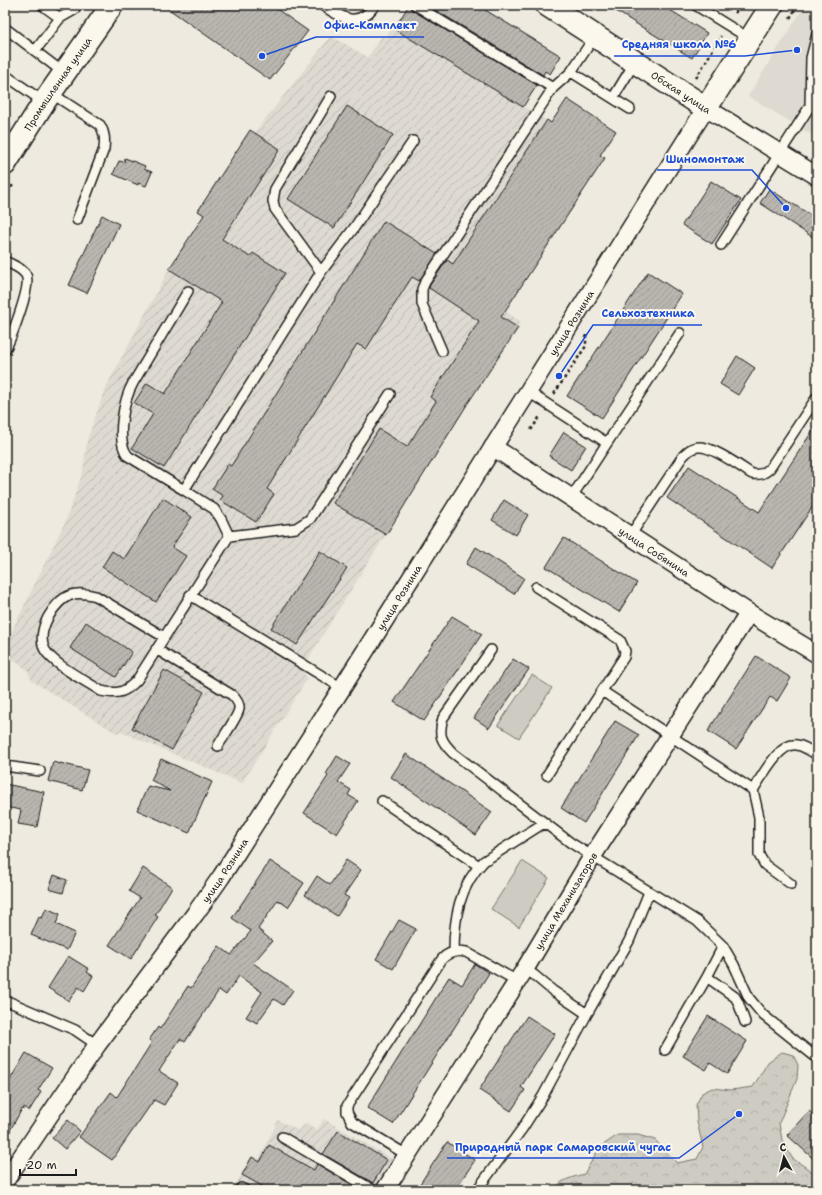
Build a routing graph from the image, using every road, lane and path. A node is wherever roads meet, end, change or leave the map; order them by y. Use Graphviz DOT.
graph roads {
  1 [pos="42,5"];
  2 [pos="77,5"];
  3 [pos="112,5"];
  4 [pos="322,5"];
  5 [pos="375,5"];
  6 [pos="415,5"];
  7 [pos="547,5"];
  8 [pos="695,5"];
  9 [pos="740,5"];
  10 [pos="772,5"];
  11 [pos="60,18"];
  12 [pos="728,24"];
  13 [pos="5,28"];
  14 [pos="817,34"];
  15 [pos="595,36"];
  16 [pos="750,39"];
  17 [pos="35,51"];
  18 [pos="635,62"];
  19 [pos="571,72"];
  20 [pos="64,73"];
  21 [pos="5,75"];
  22 [pos="696,78"];
  23 [pos="553,88"];
  24 [pos="331,96"];
  25 [pos="47,97"];
  26 [pos="613,98"];
  27 [pos="630,108"];
  28 [pos="706,108"];
  29 [pos="813,108"];
  30 [pos="413,140"];
  31 [pos="779,154"];
  32 [pos="5,164"];
  33 [pos="817,176"];
  34 [pos="77,220"];
  35 [pos="721,244"];
  36 [pos="5,261"];
  37 [pos="321,272"];
  38 [pos="188,291"];
  39 [pos="680,333"];
  40 [pos="5,350"];
  41 [pos="442,351"];
  42 [pos="527,391"];
  43 [pos="390,394"];
  44 [pos="817,398"];
  45 [pos="607,442"];
  46 [pos="493,446"];
  47 [pos="184,490"];
  48 [pos="571,498"];
  49 [pos="229,536"];
  50 [pos="630,536"];
  51 [pos="536,587"];
  52 [pos="190,595"];
  53 [pos="749,613"];
  54 [pos="164,637"];
  55 [pos="156,649"];
  56 [pos="491,650"];
  57 [pos="817,654"];
  58 [pos="342,688"];
  59 [pos="602,691"];
  60 [pos="670,736"];
  61 [pos="218,746"];
  62 [pos="817,755"];
  63 [pos="5,766"];
  64 [pos="40,771"];
  65 [pos="547,775"];
  66 [pos="753,790"];
  67 [pos="382,801"];
  68 [pos="544,823"];
  69 [pos="592,857"];
  70 [pos="479,866"];
  71 [pos="791,884"];
  72 [pos="649,892"];
  73 [pos="723,946"];
  74 [pos="454,952"];
  75 [pos="521,975"];
  76 [pos="707,977"];
  77 [pos="5,1000"];
  78 [pos="587,1014"];
  79 [pos="745,1022"];
  80 [pos="97,1045"];
  81 [pos="665,1050"];
  82 [pos="817,1058"];
  83 [pos="282,1137"];
  84 [pos="407,1155"];
  85 [pos="7,1184"];
  86 [pos="373,1190"];
  87 [pos="385,1190"];
  88 [pos="477,1190"];
  1 -- 11 [label="lane"];
  2 -- 11 [label="lane"];
  3 -- 20 [label="main road, Промышленная улица"];
  4 -- 5 [label="lane"];
  6 -- 23 [label="lane"];
  7 -- 15 [label="main road, Обская улица"];
  8 -- 12 [label="lane"];
  9 -- 12 [label="path"];
  10 -- 16 [label="main road, улица Рознина"];
  11 -- 17 [label="lane"];
  12 -- 16 [label="lane"];
  12 -- 22 [label="path"];
  13 -- 17 [label="lane"];
  14 -- 29 [label="lane"];
  15 -- 18 [label="main road, Обская улица"];
  15 -- 19 [label="lane"];
  16 -- 28 [label="main road, улица Рознина"];
  17 -- 20 [label="lane"];
  18 -- 26 [label="lane"];
  18 -- 28 [label="main road, Обская улица"];
  19 -- 23 [label="lane"];
  19 -- 26 [label="lane"];
  20 -- 25 [label="main road, Промышленная улица"];
  21 -- 25 [label="lane"];
  23 -- 41 [label="lane"];
  24 -- 37 [label="lane"];
  25 -- 32 [label="main road, Промышленная улица"];
  25 -- 34 [label="lane"];
  26 -- 27 [label="lane"];
  28 -- 31 [label="street, Обская улица"];
  28 -- 42 [label="street, улица Рознина"];
  29 -- 31 [label="lane"];
  30 -- 37 [label="lane"];
  31 -- 33 [label="street, Обская улица"];
  31 -- 35 [label="lane"];
  36 -- 40 [label="lane"];
  37 -- 47 [label="lane"];
  38 -- 47 [label="lane"];
  39 -- 45 [label="lane"];
  42 -- 45 [label="lane"];
  42 -- 46 [label="street, улица Рознина"];
  43 -- 49 [label="lane"];
  44 -- 50 [label="lane"];
  45 -- 48 [label="lane"];
  46 -- 48 [label="street, улица Собянина"];
  46 -- 58 [label="street, улица Рознина"];
  47 -- 49 [label="lane"];
  48 -- 50 [label="street, улица Собянина"];
  49 -- 52 [label="lane"];
  50 -- 53 [label="street, улица Собянина"];
  51 -- 59 [label="lane"];
  52 -- 54 [label="lane"];
  52 -- 58 [label="lane"];
  53 -- 57 [label="street, улица Собянина"];
  53 -- 60 [label="street, улица Механизаторов"];
  54 -- 55 [label="lane"];
  54 -- 55 [label="lane"];
  55 -- 61 [label="lane"];
  56 -- 68 [label="lane"];
  58 -- 80 [label="street, улица Рознина"];
  59 -- 60 [label="lane"];
  59 -- 65 [label="lane"];
  60 -- 66 [label="lane"];
  60 -- 69 [label="street, улица Механизаторов"];
  62 -- 66 [label="lane"];
  63 -- 64 [label="lane"];
  66 -- 71 [label="lane"];
  67 -- 70 [label="lane"];
  68 -- 69 [label="lane"];
  68 -- 70 [label="lane"];
  69 -- 72 [label="lane"];
  69 -- 75 [label="street, улица Механизаторов"];
  70 -- 74 [label="lane"];
  72 -- 73 [label="lane"];
  72 -- 78 [label="lane"];
  73 -- 76 [label="lane"];
  73 -- 82 [label="lane"];
  74 -- 75 [label="lane"];
  74 -- 84 [label="lane"];
  75 -- 78 [label="lane"];
  75 -- 84 [label="street, улица Механизаторов"];
  76 -- 79 [label="lane"];
  76 -- 81 [label="lane"];
  77 -- 80 [label="lane"];
  78 -- 88 [label="lane"];
  80 -- 85 [label="street, улица Рознина"];
  83 -- 86 [label="lane"];
  84 -- 87 [label="street, улица Механизаторов"];
}
